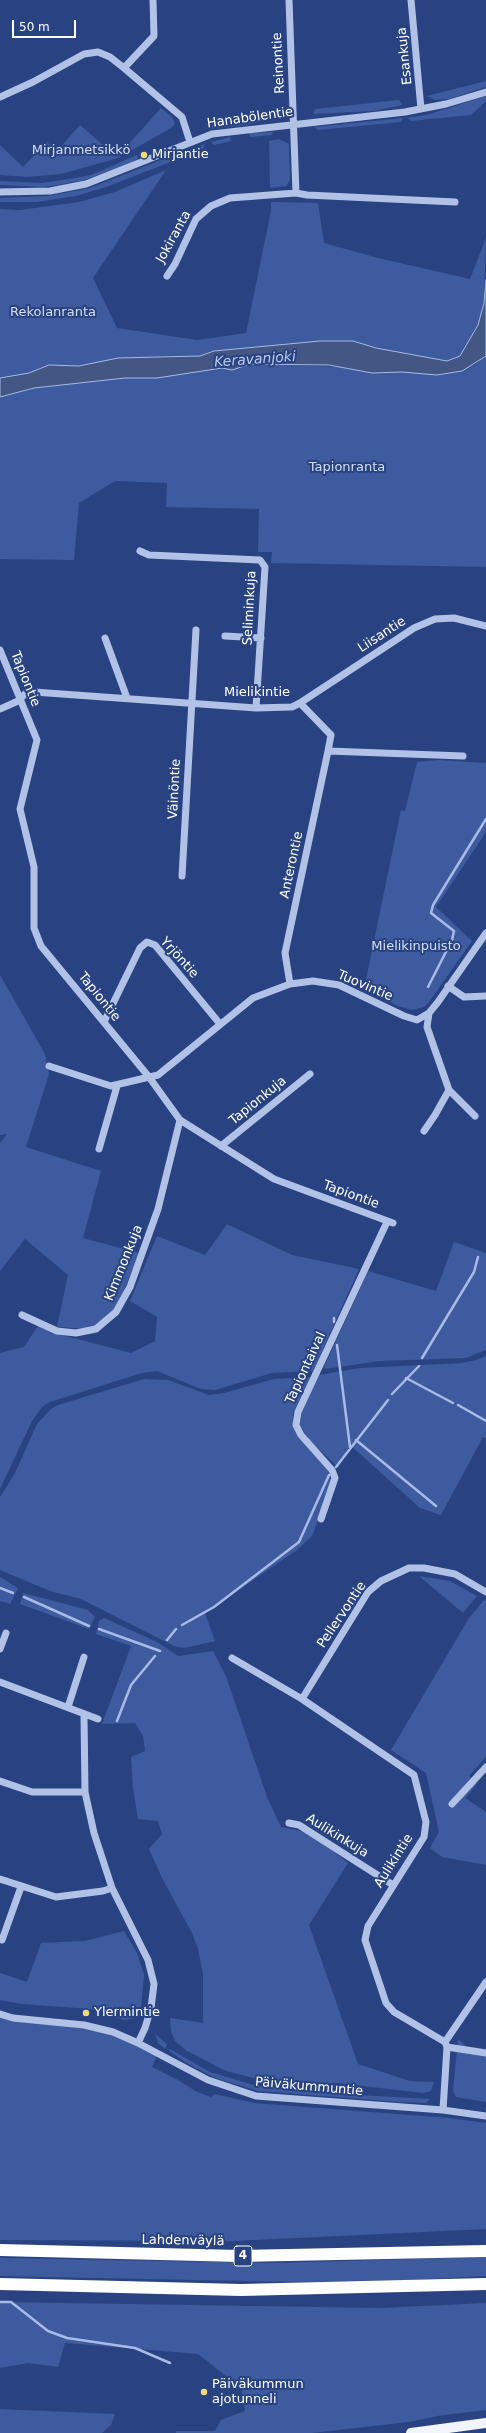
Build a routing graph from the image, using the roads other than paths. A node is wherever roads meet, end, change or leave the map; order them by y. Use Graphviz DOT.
graph roads {
  1 [pos="153,0"];
  2 [pos="289,0"];
  3 [pos="411,0"];
  4 [pos="124,68"];
  5 [pos="486,92"];
  6 [pos="0,97"];
  7 [pos="421,109"];
  8 [pos="292,125"];
  9 [pos="190,142"];
  10 [pos="0,192"];
  11 [pos="296,193"];
  12 [pos="455,202"];
  13 [pos="167,276"];
  14 [pos="140,551"];
  15 [pos="486,626"];
  16 [pos="196,630"];
  17 [pos="225,636"];
  18 [pos="105,638"];
  19 [pos="261,638"];
  20 [pos="0,650"];
  21 [pos="21,697"];
  22 [pos="127,698"];
  23 [pos="300,703"];
  24 [pos="192,704"];
  25 [pos="256,708"];
  26 [pos="0,709"];
  27 [pos="328,751"];
  28 [pos="463,756"];
  29 [pos="182,876"];
  30 [pos="486,933"];
  31 [pos="290,984"];
  32 [pos="448,986"];
  33 [pos="486,996"];
  34 [pos="429,1013"];
  35 [pos="104,1022"];
  36 [pos="220,1024"];
  37 [pos="49,1066"];
  38 [pos="310,1074"];
  39 [pos="149,1077"];
  40 [pos="117,1086"];
  41 [pos="449,1090"];
  42 [pos="475,1116"];
  43 [pos="180,1120"];
  44 [pos="424,1131"];
  45 [pos="221,1146"];
  46 [pos="99,1149"];
  47 [pos="390,1222"];
  48 [pos="22,1314"];
  49 [pos="321,1519"];
  50 [pos="486,1592"];
  51 [pos="6,1633"];
  52 [pos="0,1649"];
  53 [pos="84,1657"];
  54 [pos="232,1658"];
  55 [pos="0,1682"];
  56 [pos="302,1699"];
  57 [pos="68,1707"];
  58 [pos="84,1715"];
  59 [pos="98,1719"];
  60 [pos="486,1767"];
  61 [pos="0,1781"];
  62 [pos="85,1792"];
  63 [pos="452,1804"];
  64 [pos="289,1823"];
  65 [pos="0,1879"];
  66 [pos="393,1885"];
  67 [pos="21,1887"];
  68 [pos="112,1888"];
  69 [pos="2,1940"];
  70 [pos="486,1982"];
  71 [pos="0,2014"];
  72 [pos="138,2043"];
  73 [pos="446,2045"];
  74 [pos="486,2053"];
  75 [pos="443,2110"];
  76 [pos="486,2116"];
  77 [pos="0,2250"];
  78 [pos="486,2251"];
  79 [pos="0,2284"];
  80 [pos="486,2284"];
  81 [pos="486,2423"];
  82 [pos="411,2433"];
  1 -- 4 [label="street"];
  2 -- 8 [label="street, Reinontie"];
  3 -- 7 [label="street, Esankuja"];
  4 -- 6 [label="street"];
  4 -- 9 [label="street"];
  5 -- 7 [label="street, Hanabölentie"];
  7 -- 8 [label="street, Hanabölentie"];
  8 -- 9 [label="street, Hanabölentie"];
  8 -- 11 [label="street"];
  9 -- 10 [label="street, Hanabölentie"];
  11 -- 12 [label="street, Jokiranta"];
  11 -- 13 [label="street, Jokiranta"];
  14 -- 19 [label="street, Seliminkuja"];
  15 -- 23 [label="street, Liisantie"];
  16 -- 24 [label="street, Väinöntie"];
  17 -- 19 [label="street"];
  18 -- 22 [label="street"];
  19 -- 25 [label="street, Seliminkuja"];
  20 -- 21 [label="street, Tapiontie"];
  21 -- 22 [label="street, Mielikintie"];
  21 -- 26 [label="street, Mielikintie"];
  21 -- 35 [label="street, Tapiontie"];
  22 -- 24 [label="street, Mielikintie"];
  23 -- 25 [label="street, Mielikintie"];
  23 -- 27 [label="street, Mielikintie"];
  24 -- 25 [label="street, Mielikintie"];
  24 -- 29 [label="street, Väinöntie"];
  27 -- 28 [label="street"];
  27 -- 31 [label="street, Anterontie"];
  30 -- 32 [label="street"];
  31 -- 34 [label="street, Tuovintie"];
  31 -- 36 [label="street, Tuovintie"];
  32 -- 33 [label="street"];
  32 -- 34 [label="street"];
  34 -- 41 [label="street"];
  35 -- 36 [label="street, Yrjöntie"];
  35 -- 39 [label="street, Tapiontie"];
  36 -- 39 [label="street, Tuovintie"];
  37 -- 40 [label="street"];
  38 -- 45 [label="street, Tapionkuja"];
  39 -- 40 [label="street, Tuovintie"];
  39 -- 43 [label="street, Tapiontie"];
  40 -- 46 [label="street"];
  41 -- 42 [label="street"];
  41 -- 44 [label="street"];
  43 -- 45 [label="street, Tapiontie"];
  43 -- 48 [label="street, Kimmonkuja"];
  45 -- 47 [label="street, Tapiontie"];
  47 -- 49 [label="street, Tapiontaival"];
  50 -- 56 [label="street, Pellervontie"];
  51 -- 52 [label="street"];
  53 -- 57 [label="street"];
  54 -- 56 [label="street, Aulikintie"];
  55 -- 57 [label="street"];
  56 -- 66 [label="street, Aulikintie"];
  57 -- 58 [label="street"];
  58 -- 59 [label="street"];
  58 -- 62 [label="street"];
  60 -- 63 [label="street"];
  61 -- 62 [label="street"];
  62 -- 68 [label="street"];
  64 -- 66 [label="street, Aulikinkuja"];
  65 -- 67 [label="street"];
  66 -- 73 [label="street, Aulikintie"];
  67 -- 68 [label="street"];
  67 -- 69 [label="street"];
  68 -- 72 [label="street"];
  70 -- 73 [label="street"];
  71 -- 72 [label="street, Päiväkummuntie"];
  72 -- 75 [label="street, Päiväkummuntie"];
  73 -- 74 [label="street"];
  73 -- 75 [label="street"];
  75 -- 76 [label="street, Päiväkummuntie"];
  77 -- 78 [label="highway, Lahdenväylä / 4"];
  79 -- 80 [label="highway"];
  81 -- 82 [label="main road"];
}
